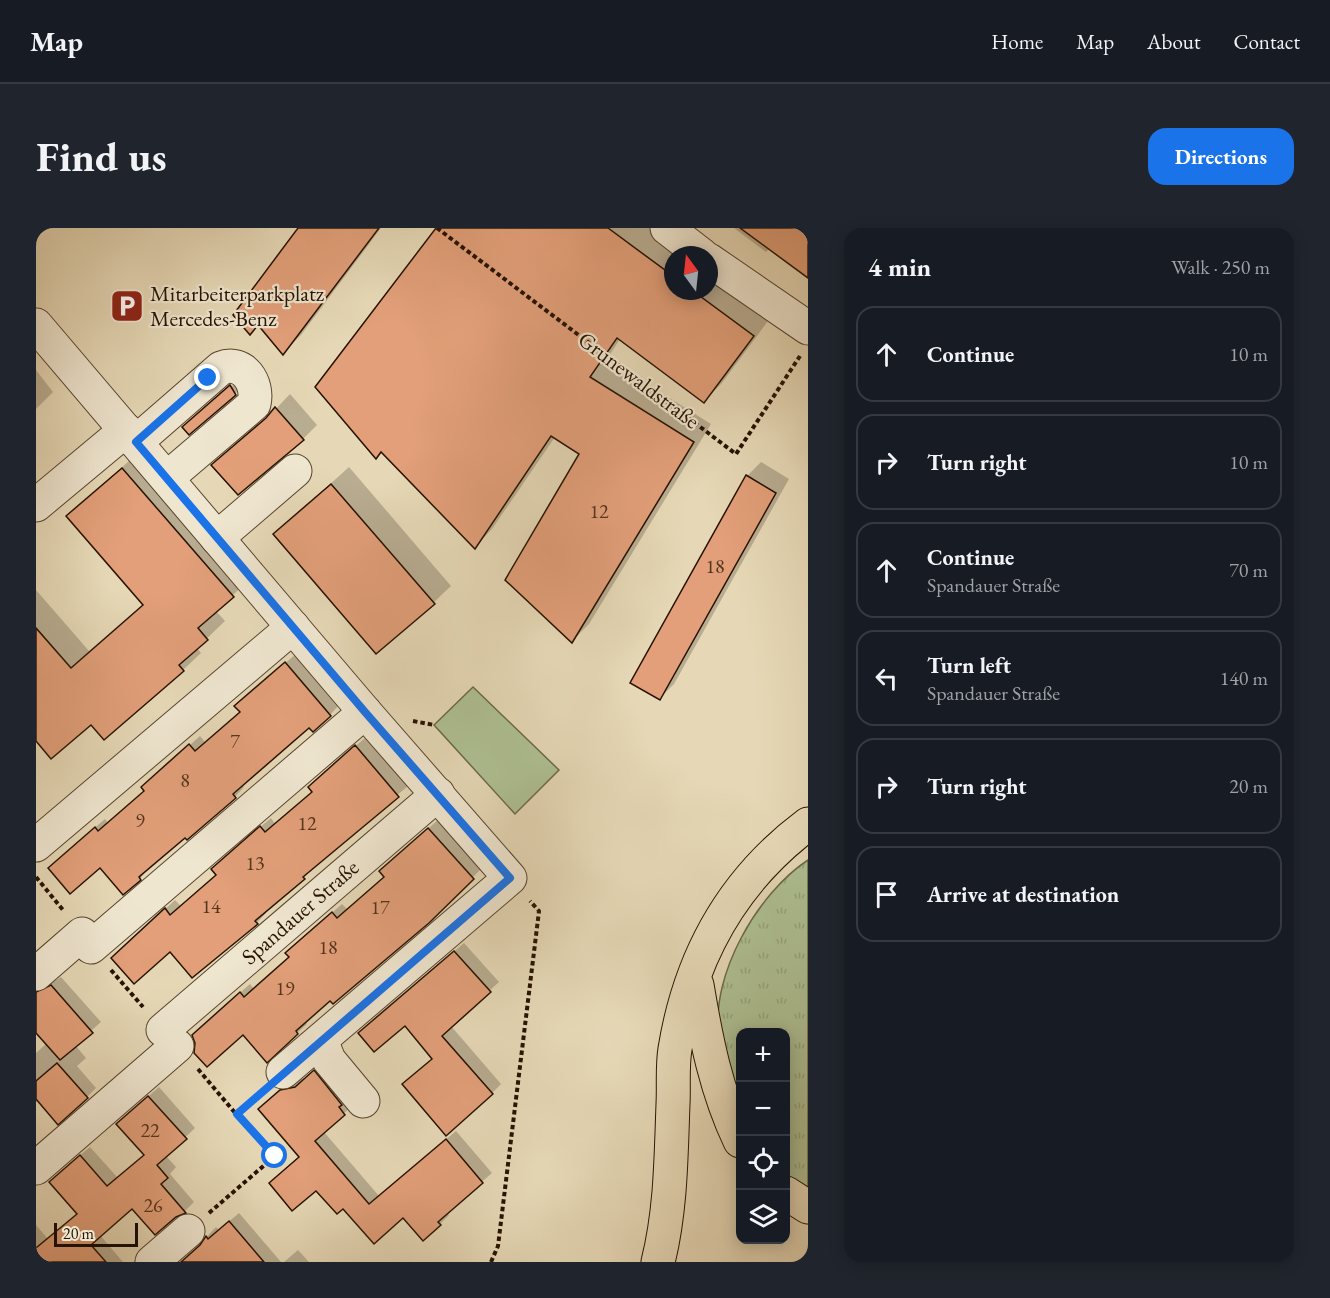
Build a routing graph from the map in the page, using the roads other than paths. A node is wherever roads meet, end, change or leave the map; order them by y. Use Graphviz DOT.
graph roads {
  1 [pos="667,228"];
  2 [pos="690,246"];
  3 [pos="718,268"];
  4 [pos="36,325"];
  5 [pos="805,341"];
  6 [pos="131,436"];
  7 [pos="295,471"];
  8 [pos="167,478"];
  9 [pos="36,505"];
  10 [pos="217,538"];
  11 [pos="293,627"];
  12 [pos="365,712"];
  13 [pos="438,794"];
  14 [pos="808,824"];
  15 [pos="36,845"];
  16 [pos="695,972"];
  17 [pos="36,974"];
  18 [pos="321,1040"];
  19 [pos="284,1072"];
  20 [pos="363,1101"];
  21 [pos="739,1136"];
  22 [pos="36,1168"];
  23 [pos="790,1196"];
  24 [pos="808,1207"];
  25 [pos="188,1231"];
  26 [pos="152,1262"];
  27 [pos="658,1262"];
  1 -- 2 [label="street"];
  3 -- 5 [label="street"];
  4 -- 6 [label="street"];
  6 -- 8 [label="street"];
  6 -- 8 [label="street"];
  6 -- 9 [label="street"];
  7 -- 10 [label="street"];
  8 -- 10 [label="street"];
  10 -- 11 [label="street"];
  11 -- 12 [label="street"];
  11 -- 15 [label="street"];
  12 -- 13 [label="street"];
  12 -- 17 [label="street"];
  13 -- 18 [label="street"];
  13 -- 22 [label="street, Spandauer Straße"];
  14 -- 16 [label="highway"];
  16 -- 21 [label="highway"];
  16 -- 27 [label="highway"];
  18 -- 19 [label="street"];
  18 -- 20 [label="street"];
  23 -- 24 [label="highway"];
  25 -- 26 [label="street"];
}
